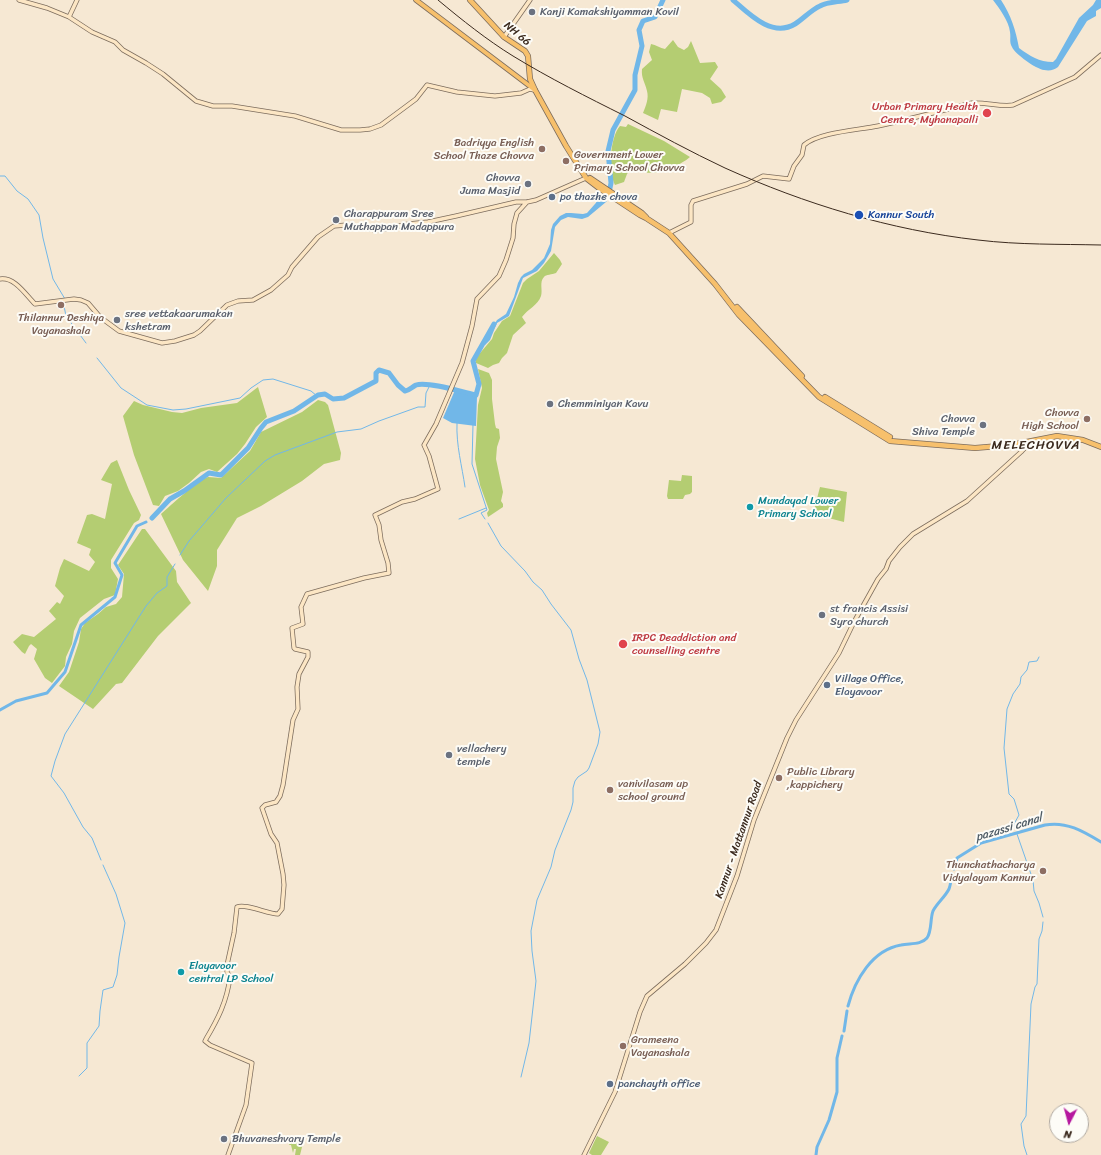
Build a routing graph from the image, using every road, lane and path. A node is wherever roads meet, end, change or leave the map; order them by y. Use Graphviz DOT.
graph roads {
  1 [pos="19,0"];
  2 [pos="77,0"];
  3 [pos="416,0"];
  4 [pos="470,0"];
  5 [pos="530,0"];
  6 [pos="68,17"];
  7 [pos="504,37"];
  8 [pos="1101,55"];
  9 [pos="535,90"];
  10 [pos="586,178"];
  11 [pos="527,202"];
  12 [pos="669,233"];
  13 [pos="0,279"];
  14 [pos="1030,442"];
  15 [pos="1019,444"];
  16 [pos="1101,446"];
  17 [pos="1021,452"];
  18 [pos="228,1155"];
  19 [pos="584,1155"];
  1 -- 6 [label="main road"];
  2 -- 6 [label="main road"];
  3 -- 9 [label="main road"];
  4 -- 7 [label="highway, NH 66 / NH 66"];
  5 -- 7 [label="main road"];
  6 -- 9 [label="main road"];
  7 -- 9 [label="highway, NH 66 / NH 66"];
  8 -- 12 [label="main road"];
  9 -- 10 [label="highway, NH 66"];
  10 -- 11 [label="main road"];
  10 -- 12 [label="highway"];
  11 -- 13 [label="main road"];
  11 -- 18 [label="main road"];
  12 -- 15 [label="highway"];
  14 -- 15 [label="highway"];
  14 -- 16 [label="highway"];
  14 -- 17 [label="main road, Kannur - Mattannur Road"];
  15 -- 17 [label="main road"];
  17 -- 19 [label="main road, Kannur - Mattannur Road"];
}
